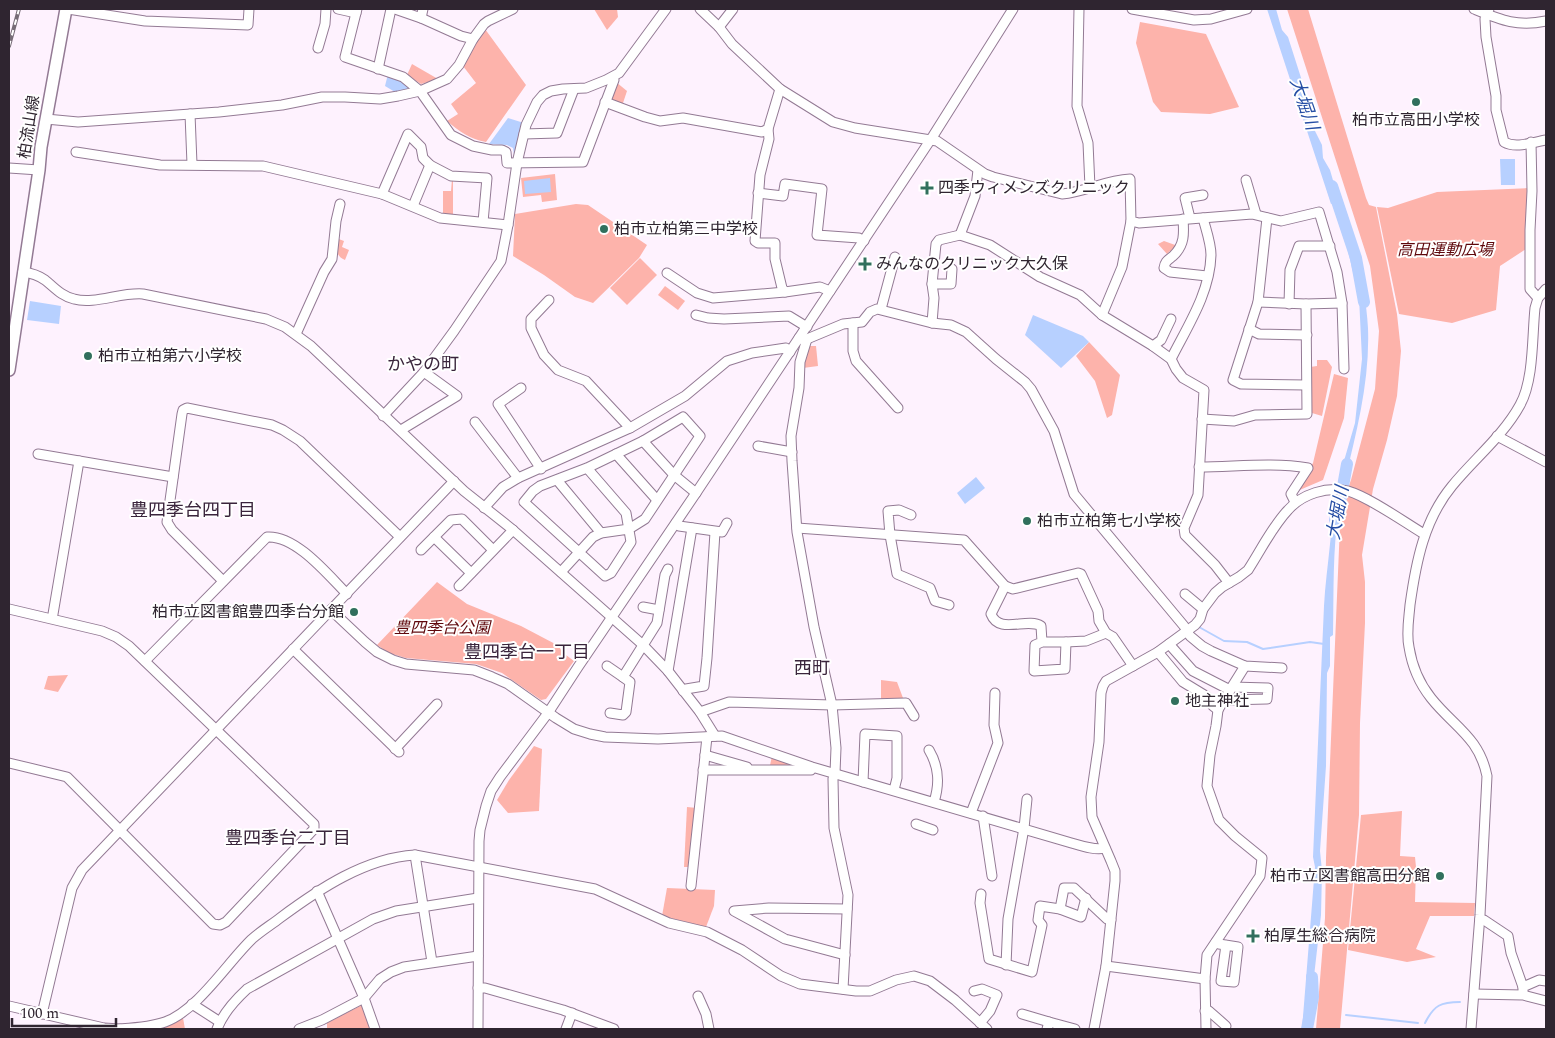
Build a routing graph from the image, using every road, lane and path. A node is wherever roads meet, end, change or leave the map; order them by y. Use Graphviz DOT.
graph roads {
  1 [pos="67,9"];
  2 [pos="249,9"];
  3 [pos="326,9"];
  4 [pos="338,9"];
  5 [pos="391,9"];
  6 [pos="395,9"];
  7 [pos="510,9"];
  8 [pos="666,9"];
  9 [pos="700,9"];
  10 [pos="733,9"];
  11 [pos="1013,9"];
  12 [pos="1079,9"];
  13 [pos="1132,9"];
  14 [pos="1247,9"];
  15 [pos="1474,9"];
  16 [pos="356,11"];
  17 [pos="1488,11"];
  18 [pos="422,13"];
  19 [pos="1546,22"];
  20 [pos="719,27"];
  21 [pos="473,39"];
  22 [pos="318,48"];
  23 [pos="378,68"];
  24 [pos="613,77"];
  25 [pos="574,89"];
  26 [pos="780,89"];
  27 [pos="420,91"];
  28 [pos="605,102"];
  29 [pos="190,114"];
  30 [pos="46,119"];
  31 [pos="768,129"];
  32 [pos="524,134"];
  33 [pos="931,139"];
  34 [pos="1546,140"];
  35 [pos="1531,142"];
  36 [pos="76,152"];
  37 [pos="517,163"];
  38 [pos="192,164"];
  39 [pos="430,165"];
  40 [pos="9,168"];
  41 [pos="39,170"];
  42 [pos="978,170"];
  43 [pos="1246,180"];
  44 [pos="1090,187"];
  45 [pos="758,193"];
  46 [pos="382,194"];
  47 [pos="1203,195"];
  48 [pos="340,204"];
  49 [pos="413,206"];
  50 [pos="1256,214"];
  51 [pos="1203,218"];
  52 [pos="1267,218"];
  53 [pos="1186,219"];
  54 [pos="1131,221"];
  55 [pos="483,222"];
  56 [pos="508,225"];
  57 [pos="960,235"];
  58 [pos="864,241"];
  59 [pos="1330,246"];
  60 [pos="895,257"];
  61 [pos="952,269"];
  62 [pos="23,272"];
  63 [pos="667,273"];
  64 [pos="1208,276"];
  65 [pos="932,284"];
  66 [pos="1546,290"];
  67 [pos="830,291"];
  68 [pos="785,292"];
  69 [pos="1538,298"];
  70 [pos="549,300"];
  71 [pos="1258,302"];
  72 [pos="1342,303"];
  73 [pos="1289,304"];
  74 [pos="1306,304"];
  75 [pos="881,309"];
  76 [pos="696,315"];
  77 [pos="1102,315"];
  78 [pos="1171,319"];
  79 [pos="853,323"];
  80 [pos="932,323"];
  81 [pos="807,327"];
  82 [pos="1249,329"];
  83 [pos="296,334"];
  84 [pos="1307,335"];
  85 [pos="803,339"];
  86 [pos="1153,346"];
  87 [pos="790,352"];
  88 [pos="1171,359"];
  89 [pos="1344,369"];
  90 [pos="9,370"];
  91 [pos="424,372"];
  92 [pos="1306,384"];
  93 [pos="521,388"];
  94 [pos="898,408"];
  95 [pos="383,416"];
  96 [pos="1202,419"];
  97 [pos="475,422"];
  98 [pos="630,428"];
  99 [pos="401,430"];
  100 [pos="1497,436"];
  101 [pos="643,442"];
  102 [pos="758,446"];
  103 [pos="792,452"];
  104 [pos="38,454"];
  105 [pos="616,454"];
  106 [pos="79,461"];
  107 [pos="1546,462"];
  108 [pos="587,468"];
  109 [pos="1199,468"];
  110 [pos="541,469"];
  111 [pos="674,475"];
  112 [pos="173,477"];
  113 [pos="518,478"];
  114 [pos="557,480"];
  115 [pos="454,481"];
  116 [pos="696,493"];
  117 [pos="657,500"];
  118 [pos="1295,502"];
  119 [pos="484,508"];
  120 [pos="911,515"];
  121 [pos="676,523"];
  122 [pos="727,523"];
  123 [pos="692,528"];
  124 [pos="797,528"];
  125 [pos="629,529"];
  126 [pos="513,530"];
  127 [pos="715,532"];
  128 [pos="601,533"];
  129 [pos="1424,534"];
  130 [pos="890,535"];
  131 [pos="400,537"];
  132 [pos="434,537"];
  133 [pos="421,550"];
  134 [pos="493,550"];
  135 [pos="579,552"];
  136 [pos="668,569"];
  137 [pos="561,572"];
  138 [pos="472,573"];
  139 [pos="223,581"];
  140 [pos="1229,583"];
  141 [pos="459,586"];
  142 [pos="1005,586"];
  143 [pos="347,594"];
  144 [pos="1185,594"];
  145 [pos="949,606"];
  146 [pos="643,607"];
  147 [pos="9,609"];
  148 [pos="1204,609"];
  149 [pos="331,610"];
  150 [pos="659,610"];
  151 [pos="53,614"];
  152 [pos="612,617"];
  153 [pos="1188,631"];
  154 [pos="1106,633"];
  155 [pos="1042,642"];
  156 [pos="1066,642"];
  157 [pos="1169,644"];
  158 [pos="643,645"];
  159 [pos="293,649"];
  160 [pos="1158,652"];
  161 [pos="145,661"];
  162 [pos="607,666"];
  163 [pos="1133,666"];
  164 [pos="1245,666"];
  165 [pos="1282,668"];
  166 [pos="668,671"];
  167 [pos="623,677"];
  168 [pos="1231,688"];
  169 [pos="683,691"];
  170 [pos="995,693"];
  171 [pos="1224,699"];
  172 [pos="437,704"];
  173 [pos="832,705"];
  174 [pos="1218,710"];
  175 [pos="700,712"];
  176 [pos="548,713"];
  177 [pos="610,713"];
  178 [pos="914,716"];
  179 [pos="216,729"];
  180 [pos="711,736"];
  181 [pos="929,750"];
  182 [pos="704,755"];
  183 [pos="9,763"];
  184 [pos="812,767"];
  185 [pos="703,770"];
  186 [pos="756,770"];
  187 [pos="835,773"];
  188 [pos="863,782"];
  189 [pos="894,790"];
  190 [pos="1027,799"];
  191 [pos="934,802"];
  192 [pos="971,813"];
  193 [pos="982,816"];
  194 [pos="916,824"];
  195 [pos="1024,828"];
  196 [pos="120,830"];
  197 [pos="933,830"];
  198 [pos="1106,848"];
  199 [pos="415,855"];
  200 [pos="478,866"];
  201 [pos="992,876"];
  202 [pos="691,886"];
  203 [pos="317,891"];
  204 [pos="981,894"];
  205 [pos="478,898"];
  206 [pos="1086,898"];
  207 [pos="423,907"];
  208 [pos="847,909"];
  209 [pos="1060,909"];
  210 [pos="1480,919"];
  211 [pos="1111,920"];
  212 [pos="337,939"];
  213 [pos="1216,942"];
  214 [pos="1226,945"];
  215 [pos="844,955"];
  216 [pos="478,956"];
  217 [pos="432,962"];
  218 [pos="1006,965"];
  219 [pos="1106,966"];
  220 [pos="1205,979"];
  221 [pos="1546,981"];
  222 [pos="478,988"];
  223 [pos="843,989"];
  224 [pos="974,991"];
  225 [pos="1523,991"];
  226 [pos="1474,994"];
  227 [pos="698,996"];
  228 [pos="364,998"];
  229 [pos="1546,1000"];
  230 [pos="192,1004"];
  231 [pos="9,1006"];
  232 [pos="1205,1011"];
  233 [pos="42,1014"];
  234 [pos="572,1014"];
  235 [pos="1022,1014"];
  236 [pos="219,1026"];
  237 [pos="983,1026"];
  238 [pos="1048,1026"];
  239 [pos="1226,1026"];
  240 [pos="120,1029"];
  241 [pos="299,1029"];
  242 [pos="374,1029"];
  243 [pos="478,1029"];
  244 [pos="566,1029"];
  245 [pos="614,1029"];
  246 [pos="709,1029"];
  247 [pos="1074,1029"];
  248 [pos="1094,1029"];
  249 [pos="1206,1029"];
  250 [pos="1471,1029"];
  1 -- 2 [label="street"];
  1 -- 30 [label="main road, 柏流山線"];
  3 -- 22 [label="street"];
  4 -- 16 [label="street"];
  5 -- 23 [label="street"];
  6 -- 18 [label="street"];
  7 -- 21 [label="street"];
  8 -- 24 [label="street"];
  9 -- 20 [label="street"];
  10 -- 20 [label="street"];
  11 -- 33 [label="street"];
  12 -- 44 [label="street"];
  13 -- 14 [label="street"];
  15 -- 17 [label="street"];
  16 -- 23 [label="street"];
  17 -- 19 [label="street"];
  17 -- 35 [label="street"];
  18 -- 21 [label="street"];
  20 -- 26 [label="street"];
  21 -- 27 [label="street"];
  23 -- 27 [label="street"];
  24 -- 25 [label="street"];
  24 -- 28 [label="street"];
  25 -- 32 [label="street"];
  25 -- 32 [label="street"];
  26 -- 31 [label="street"];
  26 -- 33 [label="street"];
  27 -- 29 [label="street"];
  27 -- 37 [label="street"];
  28 -- 31 [label="street"];
  28 -- 37 [label="street"];
  29 -- 30 [label="street"];
  29 -- 38 [label="street"];
  30 -- 41 [label="main road, 柏流山線"];
  31 -- 45 [label="street"];
  32 -- 37 [label="street"];
  33 -- 42 [label="street"];
  33 -- 58 [label="street"];
  34 -- 35 [label="street"];
  35 -- 69 [label="street"];
  36 -- 38 [label="street"];
  37 -- 56 [label="street"];
  38 -- 46 [label="street"];
  39 -- 46 [label="street"];
  39 -- 49 [label="street"];
  39 -- 55 [label="street"];
  40 -- 41 [label="street"];
  41 -- 62 [label="main road, 柏流山線"];
  42 -- 44 [label="street"];
  42 -- 57 [label="street"];
  43 -- 50 [label="street"];
  44 -- 54 [label="street"];
  45 -- 58 [label="street"];
  45 -- 68 [label="street"];
  46 -- 49 [label="street"];
  47 -- 53 [label="street"];
  48 -- 83 [label="street"];
  49 -- 55 [label="street"];
  50 -- 51 [label="street"];
  50 -- 52 [label="street"];
  51 -- 53 [label="street"];
  51 -- 64 [label="street"];
  52 -- 59 [label="street"];
  52 -- 71 [label="street"];
  53 -- 54 [label="street"];
  53 -- 64 [label="street"];
  54 -- 77 [label="street"];
  55 -- 56 [label="street"];
  56 -- 91 [label="street"];
  57 -- 65 [label="street"];
  57 -- 77 [label="street"];
  58 -- 67 [label="street"];
  59 -- 72 [label="street"];
  59 -- 73 [label="street"];
  60 -- 75 [label="street"];
  61 -- 65 [label="street"];
  62 -- 83 [label="street"];
  62 -- 90 [label="main road, 柏流山線"];
  63 -- 68 [label="street"];
  64 -- 88 [label="street"];
  65 -- 80 [label="street"];
  66 -- 69 [label="street"];
  67 -- 68 [label="street"];
  67 -- 81 [label="street"];
  69 -- 100 [label="street"];
  70 -- 98 [label="street"];
  71 -- 73 [label="street"];
  71 -- 82 [label="street"];
  72 -- 74 [label="street"];
  72 -- 89 [label="street"];
  73 -- 74 [label="street"];
  74 -- 84 [label="street"];
  75 -- 79 [label="street"];
  75 -- 80 [label="street"];
  76 -- 81 [label="street"];
  77 -- 86 [label="street"];
  78 -- 86 [label="street"];
  79 -- 85 [label="street"];
  79 -- 94 [label="street"];
  80 -- 153 [label="street"];
  81 -- 85 [label="street"];
  82 -- 84 [label="street"];
  82 -- 92 [label="street"];
  83 -- 95 [label="street"];
  84 -- 92 [label="street"];
  85 -- 87 [label="street"];
  85 -- 103 [label="street"];
  86 -- 88 [label="street"];
  87 -- 98 [label="street"];
  87 -- 116 [label="street"];
  88 -- 96 [label="street"];
  91 -- 95 [label="street"];
  91 -- 99 [label="street"];
  92 -- 96 [label="street"];
  93 -- 110 [label="street"];
  95 -- 99 [label="street"];
  96 -- 109 [label="street"];
  97 -- 113 [label="street"];
  98 -- 110 [label="street"];
  99 -- 115 [label="street"];
  100 -- 107 [label="street"];
  100 -- 129 [label="street"];
  101 -- 105 [label="street"];
  101 -- 111 [label="street"];
  101 -- 111 [label="street"];
  102 -- 103 [label="street"];
  103 -- 124 [label="street"];
  104 -- 106 [label="street"];
  105 -- 108 [label="street"];
  105 -- 117 [label="street"];
  106 -- 112 [label="street"];
  106 -- 151 [label="street"];
  108 -- 114 [label="street"];
  108 -- 125 [label="street"];
  109 -- 118 [label="street"];
  109 -- 140 [label="street"];
  110 -- 113 [label="street"];
  111 -- 116 [label="street"];
  111 -- 117 [label="street"];
  112 -- 131 [label="street"];
  112 -- 139 [label="street"];
  113 -- 119 [label="street"];
  114 -- 128 [label="street"];
  114 -- 135 [label="street"];
  115 -- 119 [label="street"];
  115 -- 131 [label="street"];
  116 -- 121 [label="street"];
  117 -- 125 [label="street"];
  118 -- 129 [label="street"];
  118 -- 140 [label="street"];
  119 -- 126 [label="street"];
  120 -- 130 [label="street"];
  121 -- 123 [label="street"];
  121 -- 152 [label="street"];
  122 -- 127 [label="street"];
  123 -- 127 [label="street"];
  123 -- 166 [label="street"];
  124 -- 130 [label="street"];
  124 -- 173 [label="street"];
  125 -- 128 [label="street"];
  125 -- 135 [label="street"];
  126 -- 134 [label="street"];
  126 -- 137 [label="street"];
  127 -- 169 [label="street"];
  128 -- 135 [label="street"];
  129 -- 210 [label="street"];
  130 -- 142 [label="street"];
  130 -- 145 [label="street"];
  131 -- 143 [label="street"];
  132 -- 133 [label="street"];
  132 -- 134 [label="street"];
  132 -- 138 [label="street"];
  134 -- 138 [label="street"];
  135 -- 137 [label="street"];
  136 -- 150 [label="street"];
  137 -- 152 [label="street"];
  138 -- 141 [label="street"];
  139 -- 143 [label="street"];
  139 -- 161 [label="street"];
  140 -- 148 [label="street"];
  142 -- 154 [label="street"];
  142 -- 155 [label="street"];
  143 -- 149 [label="street"];
  144 -- 148 [label="street"];
  146 -- 150 [label="street"];
  147 -- 161 [label="street"];
  148 -- 153 [label="street"];
  149 -- 159 [label="street"];
  149 -- 176 [label="street"];
  150 -- 158 [label="street"];
  152 -- 158 [label="street"];
  152 -- 176 [label="street"];
  153 -- 157 [label="street"];
  153 -- 164 [label="street"];
  154 -- 156 [label="street"];
  154 -- 163 [label="street"];
  155 -- 156 [label="street"];
  155 -- 156 [label="street"];
  157 -- 160 [label="street"];
  157 -- 168 [label="street"];
  158 -- 166 [label="street"];
  158 -- 167 [label="street"];
  159 -- 172 [label="street"];
  159 -- 179 [label="street"];
  160 -- 163 [label="street"];
  160 -- 174 [label="street"];
  161 -- 179 [label="street"];
  162 -- 167 [label="street"];
  163 -- 198 [label="street"];
  164 -- 165 [label="street"];
  164 -- 168 [label="street"];
  166 -- 169 [label="street"];
  167 -- 177 [label="street"];
  168 -- 171 [label="street"];
  168 -- 171 [label="street"];
  169 -- 175 [label="street"];
  170 -- 192 [label="street"];
  171 -- 174 [label="street"];
  173 -- 175 [label="street"];
  173 -- 178 [label="street"];
  173 -- 187 [label="street"];
  174 -- 213 [label="street"];
  175 -- 180 [label="street"];
  176 -- 180 [label="street"];
  176 -- 200 [label="street"];
  179 -- 196 [label="street"];
  179 -- 196 [label="street"];
  180 -- 182 [label="street"];
  180 -- 184 [label="street"];
  181 -- 191 [label="street"];
  182 -- 185 [label="street"];
  182 -- 186 [label="street"];
  183 -- 196 [label="street"];
  184 -- 186 [label="street"];
  184 -- 187 [label="street"];
  185 -- 186 [label="street"];
  185 -- 202 [label="street"];
  187 -- 188 [label="street"];
  187 -- 208 [label="street"];
  188 -- 189 [label="street"];
  188 -- 189 [label="street"];
  189 -- 191 [label="street"];
  190 -- 195 [label="street"];
  191 -- 192 [label="street"];
  192 -- 193 [label="street"];
  193 -- 195 [label="street"];
  193 -- 201 [label="street"];
  194 -- 197 [label="street"];
  195 -- 198 [label="street"];
  195 -- 218 [label="street"];
  196 -- 233 [label="street"];
  198 -- 211 [label="street"];
  199 -- 200 [label="street"];
  199 -- 203 [label="street"];
  199 -- 207 [label="street"];
  200 -- 205 [label="street"];
  200 -- 223 [label="street"];
  203 -- 212 [label="street"];
  203 -- 230 [label="street"];
  204 -- 218 [label="street"];
  205 -- 207 [label="street"];
  205 -- 216 [label="street"];
  206 -- 209 [label="street"];
  206 -- 209 [label="street"];
  206 -- 211 [label="street"];
  207 -- 212 [label="street"];
  207 -- 217 [label="street"];
  208 -- 215 [label="street"];
  208 -- 215 [label="street"];
  209 -- 218 [label="street"];
  210 -- 225 [label="street"];
  210 -- 226 [label="street"];
  211 -- 219 [label="street"];
  212 -- 228 [label="street"];
  212 -- 236 [label="street"];
  213 -- 214 [label="street"];
  213 -- 220 [label="street"];
  215 -- 223 [label="street"];
  216 -- 217 [label="street"];
  216 -- 222 [label="street"];
  217 -- 228 [label="street"];
  219 -- 220 [label="street"];
  219 -- 248 [label="street"];
  220 -- 232 [label="street"];
  221 -- 225 [label="street"];
  222 -- 234 [label="street"];
  222 -- 243 [label="street"];
  223 -- 237 [label="street"];
  224 -- 237 [label="street"];
  225 -- 226 [label="street"];
  225 -- 229 [label="street"];
  226 -- 250 [label="street"];
  227 -- 246 [label="street"];
  228 -- 241 [label="street"];
  228 -- 242 [label="street"];
  230 -- 236 [label="street"];
  230 -- 240 [label="street"];
  231 -- 233 [label="street"];
  232 -- 239 [label="street"];
  232 -- 249 [label="street"];
  233 -- 240 [label="street"];
  234 -- 244 [label="street"];
  234 -- 245 [label="street"];
  235 -- 238 [label="street"];
  238 -- 247 [label="street"];
}
